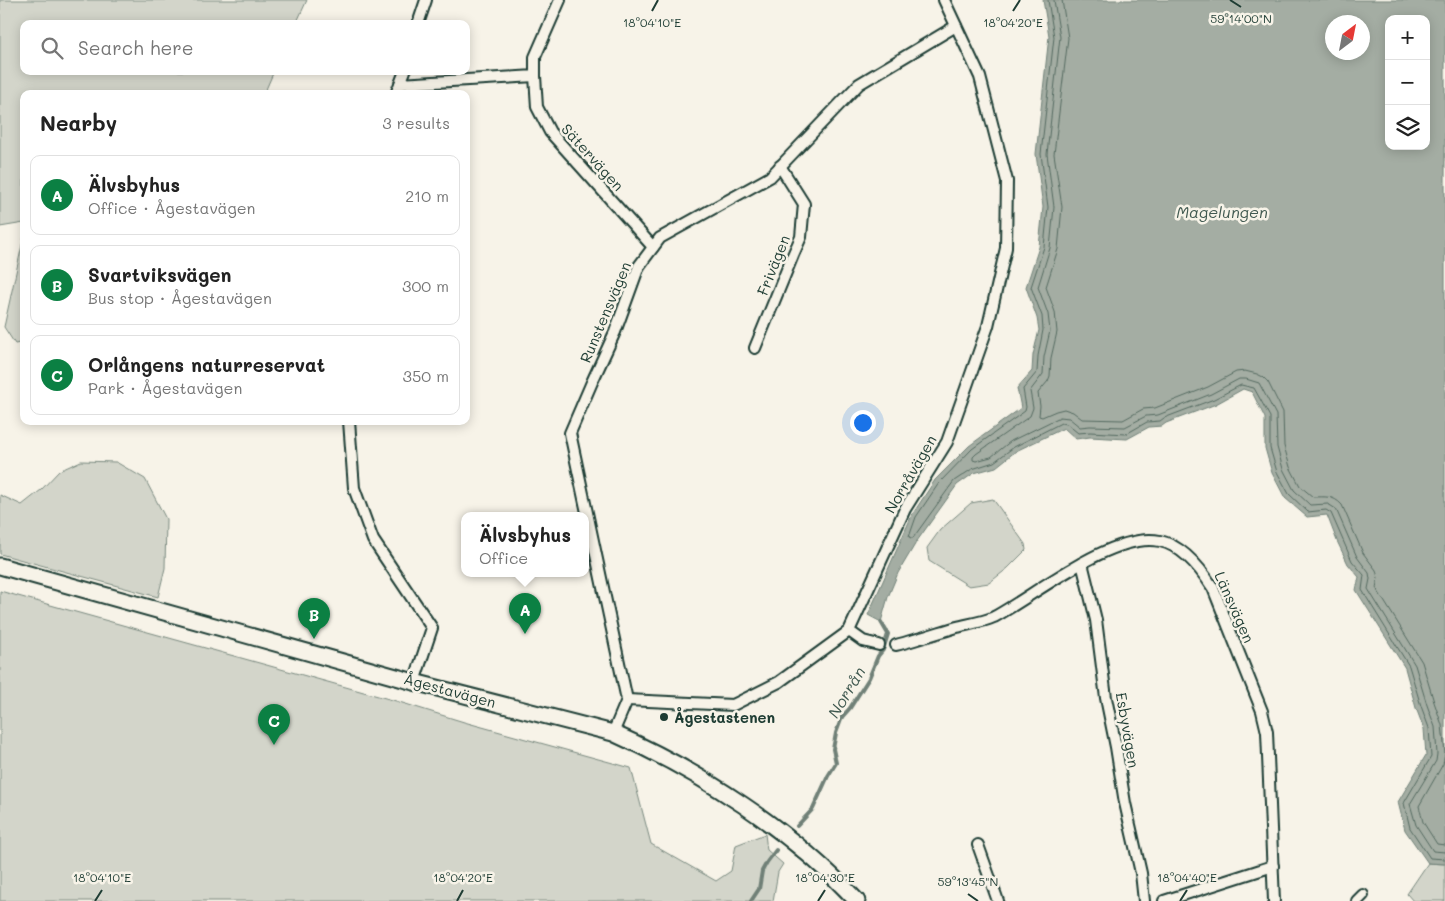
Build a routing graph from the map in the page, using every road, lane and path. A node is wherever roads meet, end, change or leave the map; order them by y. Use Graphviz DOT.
graph roads {
  1 [pos="426,0"];
  2 [pos="560,0"];
  3 [pos="944,0"];
  4 [pos="419,20"];
  5 [pos="956,26"];
  6 [pos="403,75"];
  7 [pos="536,76"];
  8 [pos="398,89"];
  9 [pos="780,166"];
  10 [pos="653,247"];
  11 [pos="755,348"];
  12 [pos="349,425"];
  13 [pos="587,512"];
  14 [pos="589,522"];
  15 [pos="1082,563"];
  16 [pos="0,566"];
  17 [pos="849,631"];
  18 [pos="879,645"];
  19 [pos="896,645"];
  20 [pos="414,682"];
  21 [pos="627,700"];
  22 [pos="613,733"];
  23 [pos="978,845"];
  24 [pos="1273,866"];
  25 [pos="857,901"];
  26 [pos="998,901"];
  27 [pos="1144,901"];
  28 [pos="1164,901"];
  29 [pos="1274,901"];
  1 -- 4 [label="street"];
  2 -- 7 [label="street, Sätervägen"];
  3 -- 5 [label="street, Norråvägen"];
  5 -- 9 [label="street, Runstensvägen"];
  5 -- 17 [label="street, Norråvägen"];
  6 -- 8 [label="street"];
  7 -- 8 [label="street"];
  7 -- 10 [label="street, Sätervägen"];
  9 -- 10 [label="street, Runstensvägen"];
  9 -- 11 [label="street, Frivägen"];
  10 -- 13 [label="street, Runstensvägen"];
  12 -- 20 [label="street"];
  14 -- 21 [label="street, Runstensvägen"];
  15 -- 19 [label="street, Länsvägen"];
  15 -- 24 [label="street, Länsvägen"];
  15 -- 27 [label="street, Esbyvägen"];
  16 -- 20 [label="main road, Ågestavägen"];
  17 -- 18 [label="street"];
  17 -- 21 [label="street, Norråvägen"];
  20 -- 22 [label="main road, Ågestavägen"];
  21 -- 22 [label="street"];
  22 -- 25 [label="main road, Ågestavägen"];
  23 -- 26 [label="street"];
  24 -- 28 [label="street"];
  24 -- 29 [label="street, Länsvägen"];
}
